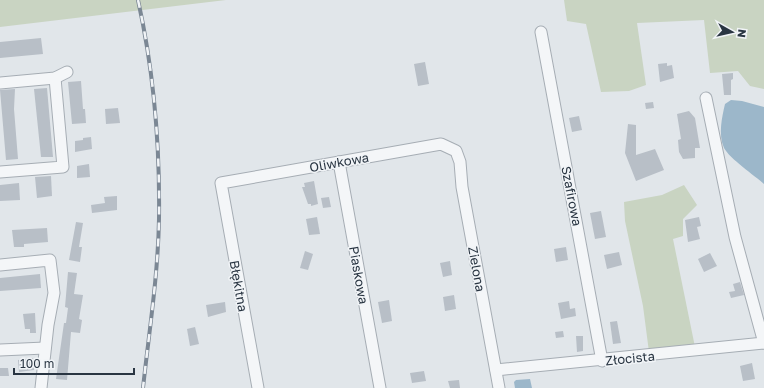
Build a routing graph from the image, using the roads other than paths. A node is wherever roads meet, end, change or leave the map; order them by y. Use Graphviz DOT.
graph roads {
  1 [pos="541,32"];
  2 [pos="67,72"];
  3 [pos="55,78"];
  4 [pos="0,83"];
  5 [pos="706,98"];
  6 [pos="456,151"];
  7 [pos="339,162"];
  8 [pos="0,172"];
  9 [pos="221,183"];
  10 [pos="0,265"];
  11 [pos="764,343"];
  12 [pos="45,348"];
  13 [pos="0,350"];
  14 [pos="602,361"];
  15 [pos="496,370"];
  16 [pos="41,388"];
  17 [pos="258,388"];
  18 [pos="380,388"];
  19 [pos="498,388"];
  1 -- 14 [label="street, Szafirowa"];
  2 -- 3 [label="street"];
  3 -- 4 [label="street"];
  3 -- 8 [label="street"];
  5 -- 11 [label="street"];
  6 -- 7 [label="street, Oliwkowa"];
  6 -- 15 [label="street, Zielona"];
  7 -- 9 [label="street, Oliwkowa"];
  7 -- 18 [label="street, Piaskowa"];
  9 -- 17 [label="street, Błękitna"];
  10 -- 12 [label="street"];
  11 -- 14 [label="street, Złocista"];
  12 -- 13 [label="street"];
  12 -- 16 [label="street"];
  14 -- 15 [label="street, Złocista"];
  15 -- 19 [label="street, Zielona"];
}
